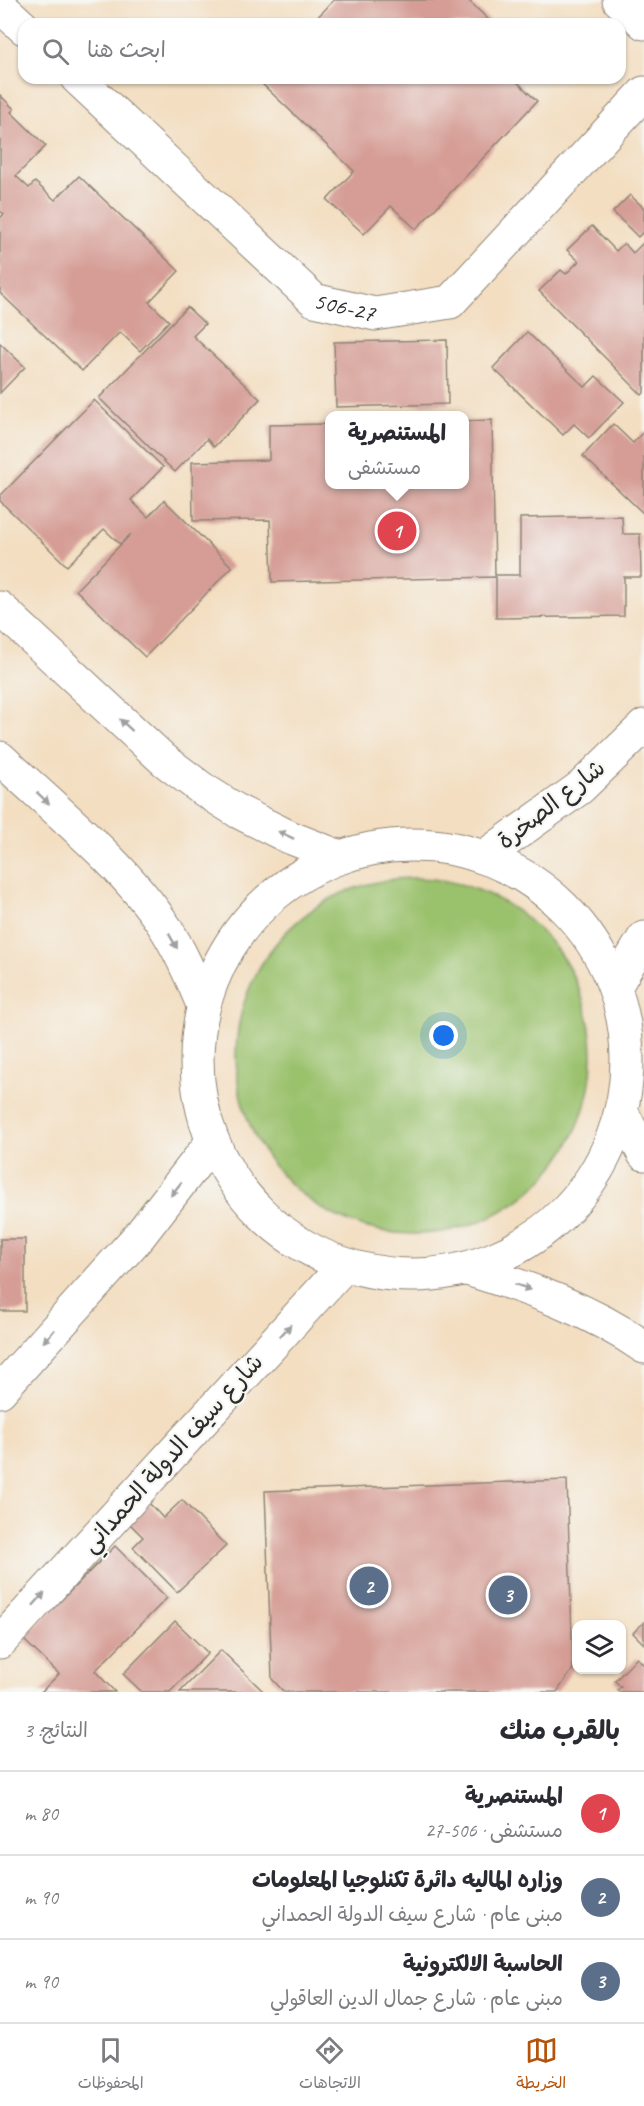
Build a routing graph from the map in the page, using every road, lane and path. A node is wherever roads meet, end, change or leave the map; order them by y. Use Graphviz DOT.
graph roads {
  1 [pos="619,0"];
  2 [pos="0,6"];
  3 [pos="18,22"];
  4 [pos="644,23"];
  5 [pos="83,84"];
  6 [pos="644,93"];
  7 [pos="0,608"];
  8 [pos="644,726"];
  9 [pos="0,758"];
  10 [pos="340,856"];
  11 [pos="484,856"];
  12 [pos="644,938"];
  13 [pos="616,985"];
  14 [pos="203,1005"];
  15 [pos="622,1113"];
  16 [pos="212,1142"];
  17 [pos="644,1154"];
  18 [pos="345,1265"];
  19 [pos="468,1269"];
  20 [pos="644,1347"];
  21 [pos="0,1391"];
  22 [pos="0,1642"];
  1 -- 4 [label="street"];
  2 -- 3 [label="street"];
  5 -- 6 [label="street, 506-27"];
  10 -- 7 [label="street, one-way"];
  8 -- 11 [label="street, شارع الصخرة"];
  9 -- 14 [label="street, one-way"];
  10 -- 11 [label="street"];
  10 -- 14 [label="street"];
  11 -- 13 [label="street"];
  12 -- 13 [label="street"];
  13 -- 15 [label="street"];
  14 -- 16 [label="street"];
  15 -- 17 [label="street"];
  15 -- 19 [label="street"];
  16 -- 18 [label="street"];
  16 -- 21 [label="street, one-way"];
  18 -- 19 [label="street"];
  22 -- 18 [label="street, شارع سيف الدولة الحمداني, one-way"];
  19 -- 20 [label="street, one-way"];
}
